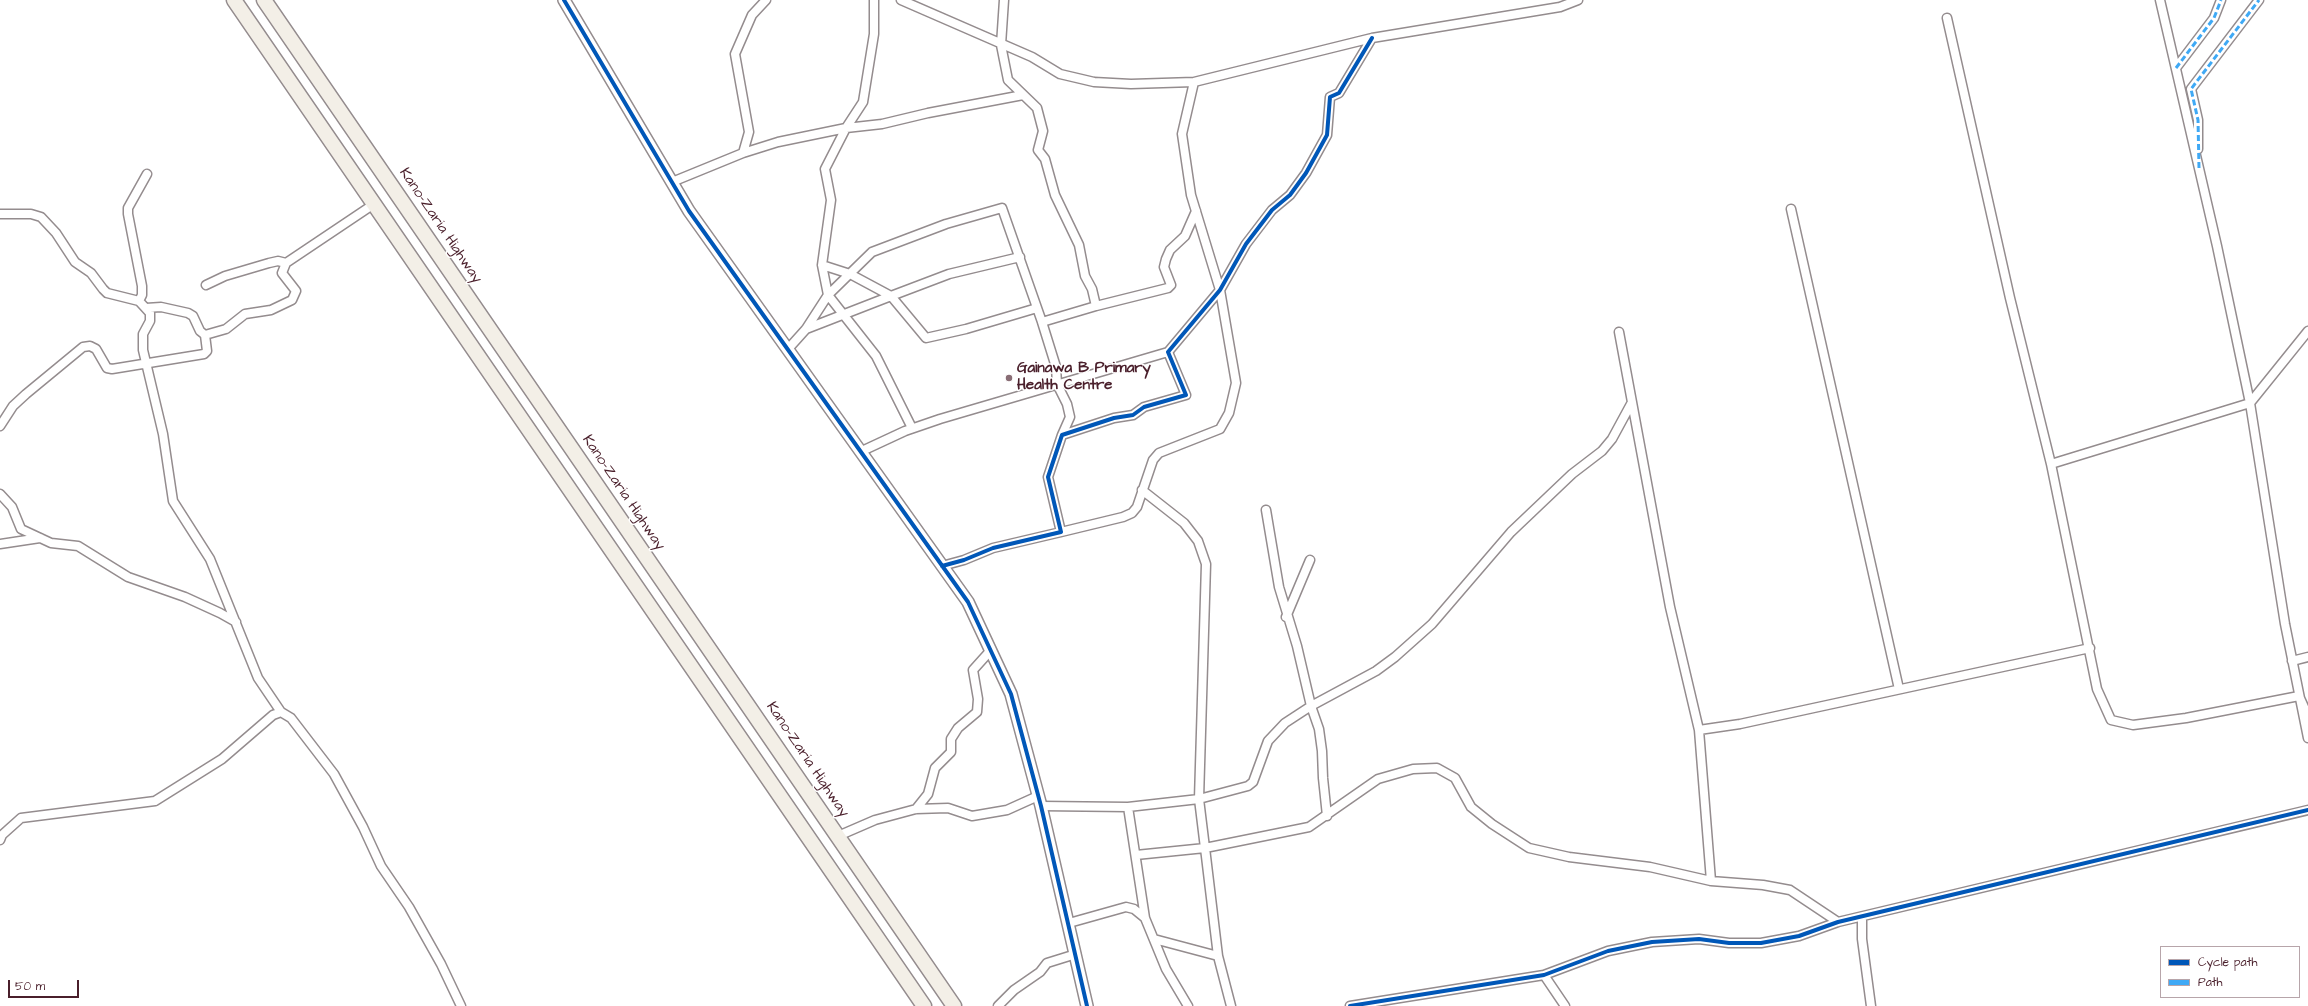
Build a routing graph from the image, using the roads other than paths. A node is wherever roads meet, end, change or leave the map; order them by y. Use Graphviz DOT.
graph roads {
  1 [pos="234,0"];
  2 [pos="264,0"];
  3 [pos="564,0"];
  4 [pos="766,0"];
  5 [pos="874,0"];
  6 [pos="901,0"];
  7 [pos="1004,0"];
  8 [pos="1578,0"];
  9 [pos="2160,0"];
  10 [pos="2222,0"];
  11 [pos="2259,0"];
  12 [pos="1947,18"];
  13 [pos="1372,38"];
  14 [pos="1001,45"];
  15 [pos="2176,68"];
  16 [pos="1194,82"];
  17 [pos="1023,95"];
  18 [pos="846,128"];
  19 [pos="743,153"];
  20 [pos="2199,168"];
  21 [pos="147,174"];
  22 [pos="672,182"];
  23 [pos="374,204"];
  24 [pos="1791,209"];
  25 [pos="1196,211"];
  26 [pos="0,214"];
  27 [pos="1020,257"];
  28 [pos="286,263"];
  29 [pos="822,265"];
  30 [pos="850,274"];
  31 [pos="206,285"];
  32 [pos="1220,290"];
  33 [pos="828,294"];
  34 [pos="891,296"];
  35 [pos="139,301"];
  36 [pos="1096,306"];
  37 [pos="146,308"];
  38 [pos="1037,308"];
  39 [pos="844,314"];
  40 [pos="1042,322"];
  41 [pos="806,329"];
  42 [pos="2308,331"];
  43 [pos="1619,332"];
  44 [pos="205,335"];
  45 [pos="788,349"];
  46 [pos="1168,352"];
  47 [pos="146,363"];
  48 [pos="1057,384"];
  49 [pos="2250,403"];
  50 [pos="1630,404"];
  51 [pos="0,426"];
  52 [pos="912,428"];
  53 [pos="1062,435"];
  54 [pos="862,451"];
  55 [pos="2051,464"];
  56 [pos="1142,490"];
  57 [pos="0,494"];
  58 [pos="1266,510"];
  59 [pos="1061,532"];
  60 [pos="41,538"];
  61 [pos="0,544"];
  62 [pos="1310,560"];
  63 [pos="942,566"];
  64 [pos="1286,617"];
  65 [pos="236,622"];
  66 [pos="2090,648"];
  67 [pos="991,650"];
  68 [pos="2308,657"];
  69 [pos="2292,661"];
  70 [pos="1899,689"];
  71 [pos="2299,696"];
  72 [pos="1311,706"];
  73 [pos="281,712"];
  74 [pos="2308,716"];
  75 [pos="1699,730"];
  76 [pos="2308,738"];
  77 [pos="1199,799"];
  78 [pos="1039,801"];
  79 [pos="1128,807"];
  80 [pos="916,809"];
  81 [pos="2308,810"];
  82 [pos="1327,816"];
  83 [pos="838,836"];
  84 [pos="0,840"];
  85 [pos="1206,848"];
  86 [pos="1136,855"];
  87 [pos="1711,881"];
  88 [pos="1862,917"];
  89 [pos="1145,918"];
  90 [pos="1838,922"];
  91 [pos="1069,923"];
  92 [pos="1154,939"];
  93 [pos="1076,954"];
  94 [pos="1218,956"];
  95 [pos="1544,976"];
  96 [pos="461,1006"];
  97 [pos="924,1006"];
  98 [pos="954,1006"];
  99 [pos="998,1006"];
  100 [pos="1088,1006"];
  101 [pos="1188,1006"];
  102 [pos="1231,1006"];
  103 [pos="1350,1006"];
  104 [pos="1565,1006"];
  105 [pos="1871,1006"];
  1 -- 23 [label="highway"];
  2 -- 83 [label="highway, Kano-Zaria Highway"];
  3 -- 22 [label="street"];
  4 -- 19 [label="street"];
  5 -- 18 [label="street"];
  6 -- 14 [label="street"];
  7 -- 14 [label="street"];
  8 -- 13 [label="street"];
  9 -- 15 [label="street"];
  10 -- 15 [label="street"];
  11 -- 20 [label="street"];
  12 -- 55 [label="street"];
  13 -- 16 [label="street"];
  13 -- 32 [label="street"];
  14 -- 16 [label="street"];
  14 -- 17 [label="street"];
  15 -- 20 [label="street"];
  16 -- 25 [label="street"];
  17 -- 18 [label="street"];
  17 -- 36 [label="street"];
  18 -- 19 [label="street"];
  18 -- 29 [label="street"];
  19 -- 22 [label="street"];
  20 -- 49 [label="street"];
  21 -- 35 [label="street"];
  22 -- 45 [label="street"];
  23 -- 28 [label="street"];
  23 -- 97 [label="highway"];
  24 -- 70 [label="street"];
  25 -- 32 [label="street"];
  25 -- 36 [label="street"];
  26 -- 35 [label="street"];
  27 -- 30 [label="street"];
  27 -- 34 [label="street"];
  27 -- 38 [label="street"];
  28 -- 31 [label="street"];
  28 -- 44 [label="street"];
  29 -- 30 [label="street"];
  29 -- 33 [label="street"];
  30 -- 33 [label="street"];
  30 -- 34 [label="street"];
  32 -- 46 [label="street"];
  32 -- 56 [label="street"];
  33 -- 39 [label="street"];
  33 -- 41 [label="street"];
  34 -- 38 [label="street"];
  34 -- 39 [label="street"];
  35 -- 37 [label="street"];
  36 -- 40 [label="street"];
  37 -- 44 [label="street"];
  37 -- 47 [label="street"];
  38 -- 40 [label="street"];
  39 -- 41 [label="street"];
  39 -- 52 [label="street"];
  40 -- 48 [label="street"];
  41 -- 45 [label="street"];
  42 -- 49 [label="street"];
  43 -- 50 [label="street"];
  44 -- 47 [label="street"];
  45 -- 54 [label="street"];
  46 -- 48 [label="street"];
  46 -- 53 [label="street"];
  47 -- 51 [label="street"];
  47 -- 65 [label="street"];
  48 -- 52 [label="street"];
  48 -- 53 [label="street"];
  49 -- 55 [label="street"];
  49 -- 69 [label="street"];
  50 -- 72 [label="street"];
  50 -- 75 [label="street"];
  52 -- 54 [label="street"];
  53 -- 59 [label="street"];
  54 -- 63 [label="street"];
  55 -- 66 [label="street"];
  56 -- 59 [label="street"];
  56 -- 77 [label="street"];
  57 -- 60 [label="street"];
  58 -- 64 [label="street"];
  59 -- 63 [label="street"];
  60 -- 61 [label="street"];
  60 -- 65 [label="street"];
  62 -- 64 [label="street"];
  63 -- 67 [label="street"];
  64 -- 72 [label="street"];
  65 -- 73 [label="street"];
  66 -- 70 [label="street"];
  66 -- 71 [label="street"];
  67 -- 78 [label="street"];
  67 -- 80 [label="street"];
  68 -- 69 [label="street"];
  69 -- 71 [label="street"];
  70 -- 75 [label="street"];
  71 -- 74 [label="street"];
  71 -- 76 [label="street"];
  72 -- 77 [label="street"];
  72 -- 82 [label="street"];
  73 -- 84 [label="street"];
  73 -- 96 [label="street"];
  75 -- 87 [label="street"];
  77 -- 79 [label="street"];
  77 -- 85 [label="street"];
  78 -- 79 [label="street"];
  78 -- 80 [label="street"];
  78 -- 91 [label="street"];
  79 -- 86 [label="street"];
  80 -- 83 [label="street"];
  81 -- 88 [label="street"];
  82 -- 85 [label="street"];
  82 -- 87 [label="street"];
  83 -- 98 [label="highway, Kano-Zaria Highway"];
  85 -- 86 [label="street"];
  85 -- 94 [label="street"];
  86 -- 89 [label="street"];
  87 -- 90 [label="street"];
  88 -- 90 [label="street"];
  88 -- 105 [label="street"];
  89 -- 91 [label="street"];
  89 -- 92 [label="street"];
  90 -- 95 [label="street"];
  91 -- 93 [label="street"];
  92 -- 94 [label="street"];
  92 -- 101 [label="street"];
  93 -- 99 [label="street"];
  93 -- 100 [label="street"];
  94 -- 102 [label="street"];
  95 -- 103 [label="street"];
  95 -- 104 [label="street"];
}
